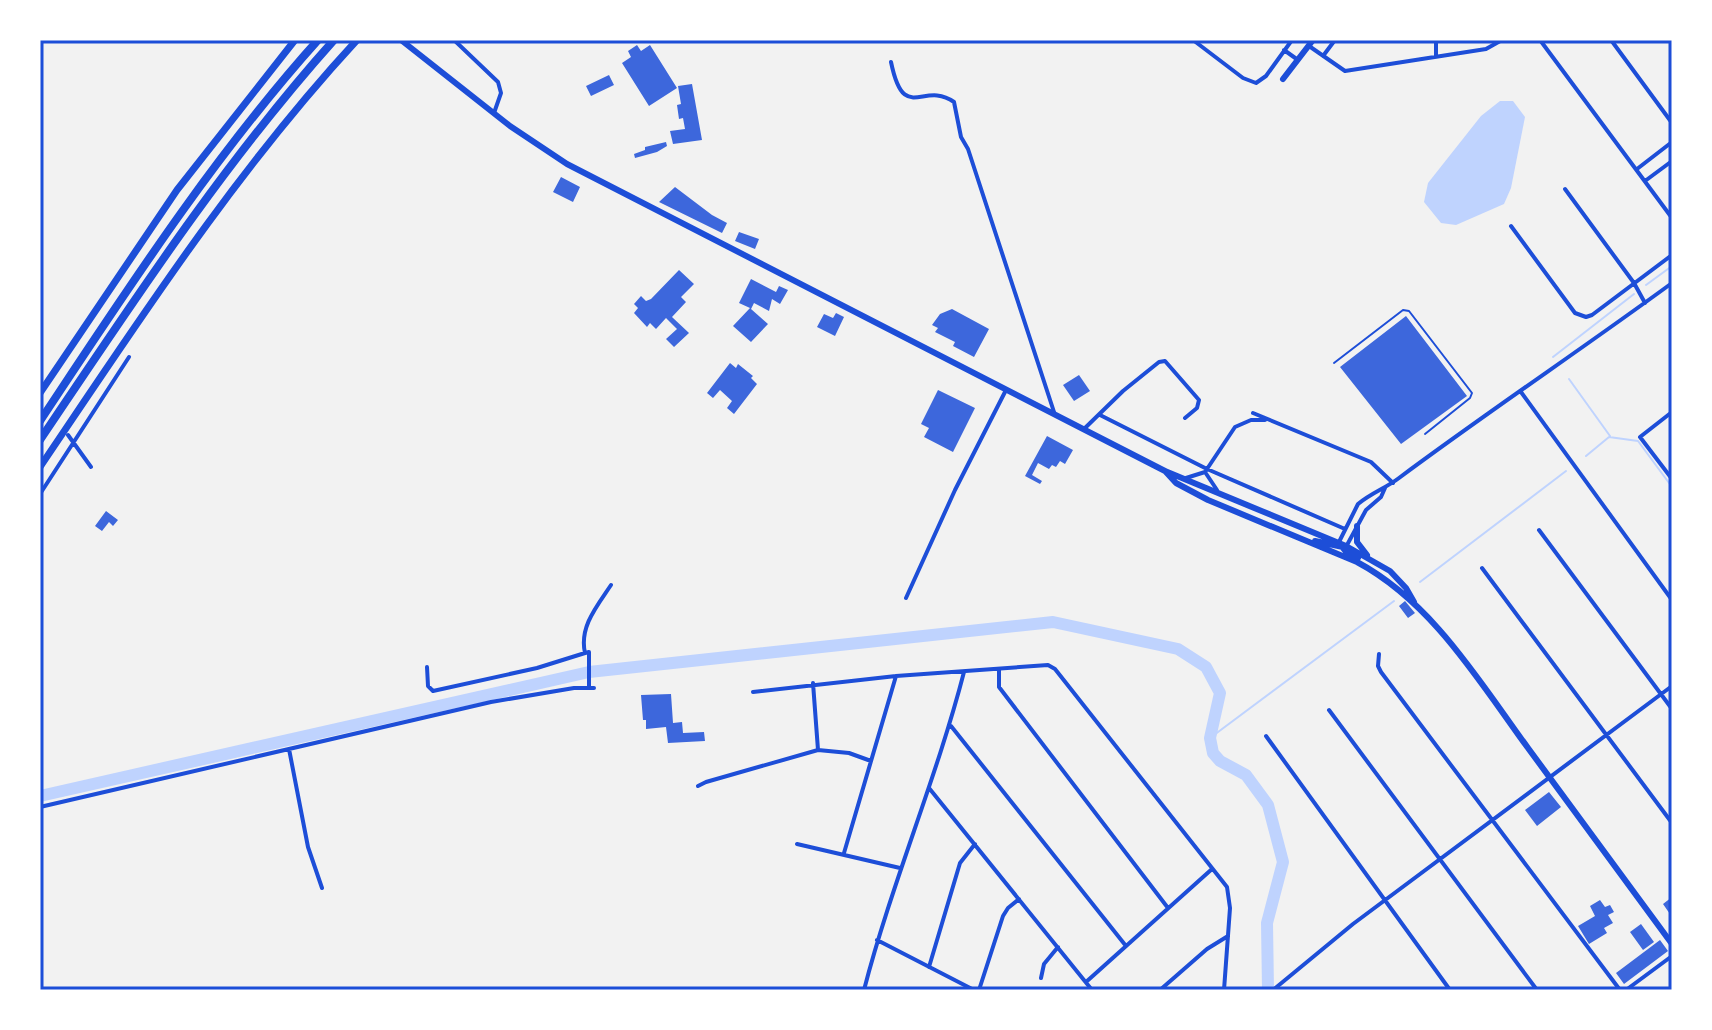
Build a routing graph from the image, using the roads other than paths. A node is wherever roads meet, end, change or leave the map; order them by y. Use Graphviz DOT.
graph roads {
  1 [pos="295,40"];
  2 [pos="318,40"];
  3 [pos="334,40"];
  4 [pos="357,40"];
  5 [pos="401,40"];
  6 [pos="454,40"];
  7 [pos="1193,40"];
  8 [pos="1292,40"];
  9 [pos="1335,40"];
  10 [pos="1436,40"];
  11 [pos="1502,40"];
  12 [pos="1540,40"];
  13 [pos="1611,40"];
  14 [pos="1311,43"];
  15 [pos="1284,50"];
  16 [pos="1323,56"];
  17 [pos="1436,57"];
  18 [pos="1298,60"];
  19 [pos="891,62"];
  20 [pos="1283,79"];
  21 [pos="494,113"];
  22 [pos="1672,123"];
  23 [pos="1672,142"];
  24 [pos="1672,161"];
  25 [pos="1637,169"];
  26 [pos="1645,181"];
  27 [pos="1565,189"];
  28 [pos="1672,218"];
  29 [pos="1511,226"];
  30 [pos="1672,255"];
  31 [pos="1634,283"];
  32 [pos="1672,283"];
  33 [pos="1645,303"];
  34 [pos="40,350"];
  35 [pos="129,357"];
  36 [pos="40,361"];
  37 [pos="1334,363"];
  38 [pos="1006,390"];
  39 [pos="1521,392"];
  40 [pos="40,393"];
  41 [pos="1672,412"];
  42 [pos="1253,413"];
  43 [pos="1055,414"];
  44 [pos="1100,415"];
  45 [pos="1185,418"];
  46 [pos="1268,420"];
  47 [pos="40,421"];
  48 [pos="1083,430"];
  49 [pos="1425,434"];
  50 [pos="68,435"];
  51 [pos="40,440"];
  52 [pos="75,442"];
  53 [pos="40,467"];
  54 [pos="91,467"];
  55 [pos="1165,471"];
  56 [pos="1206,471"];
  57 [pos="1186,478"];
  58 [pos="1672,479"];
  59 [pos="1393,483"];
  60 [pos="1385,488"];
  61 [pos="40,494"];
  62 [pos="1221,494"];
  63 [pos="1357,526"];
  64 [pos="1345,529"];
  65 [pos="1539,530"];
  66 [pos="1306,540"];
  67 [pos="1342,545"];
  68 [pos="1373,561"];
  69 [pos="1482,568"];
  70 [pos="1392,584"];
  71 [pos="611,585"];
  72 [pos="906,598"];
  73 [pos="1672,600"];
  74 [pos="1414,602"];
  75 [pos="585,653"];
  76 [pos="1379,654"];
  77 [pos="427,667"];
  78 [pos="999,669"];
  79 [pos="964,671"];
  80 [pos="896,676"];
  81 [pos="813,683"];
  82 [pos="1672,686"];
  83 [pos="753,692"];
  84 [pos="1661,694"];
  85 [pos="1672,709"];
  86 [pos="1329,710"];
  87 [pos="950,725"];
  88 [pos="1607,735"];
  89 [pos="1266,736"];
  90 [pos="289,749"];
  91 [pos="818,750"];
  92 [pos="871,761"];
  93 [pos="1550,779"];
  94 [pos="698,786"];
  95 [pos="929,788"];
  96 [pos="40,807"];
  97 [pos="1493,820"];
  98 [pos="1672,823"];
  99 [pos="797,844"];
  100 [pos="975,844"];
  101 [pos="844,853"];
  102 [pos="1440,860"];
  103 [pos="900,868"];
  104 [pos="1212,868"];
  105 [pos="322,888"];
  106 [pos="1019,899"];
  107 [pos="1386,899"];
  108 [pos="1168,908"];
  109 [pos="1228,936"];
  110 [pos="877,940"];
  111 [pos="1672,944"];
  112 [pos="1126,946"];
  113 [pos="1058,947"];
  114 [pos="1672,956"];
  115 [pos="929,967"];
  116 [pos="1041,978"];
  117 [pos="1086,982"];
  118 [pos="1275,988"];
  119 [pos="864,990"];
  120 [pos="977,990"];
  121 [pos="1092,990"];
  122 [pos="1160,990"];
  123 [pos="1224,990"];
  124 [pos="1450,990"];
  125 [pos="1537,990"];
  126 [pos="1620,990"];
  127 [pos="1626,990"];
  1 -- 40 [label="main road"];
  2 -- 47 [label="highway"];
  3 -- 51 [label="highway"];
  4 -- 53 [label="main road"];
  5 -- 21 [label="main road"];
  6 -- 21 [label="street"];
  7 -- 15 [label="street"];
  8 -- 15 [label="street"];
  9 -- 16 [label="street"];
  10 -- 17 [label="street"];
  11 -- 17 [label="street"];
  12 -- 25 [label="street"];
  13 -- 22 [label="street"];
  14 -- 16 [label="street"];
  14 -- 18 [label="main road"];
  15 -- 18 [label="street"];
  16 -- 17 [label="street"];
  18 -- 20 [label="main road"];
  19 -- 43 [label="street"];
  21 -- 38 [label="main road"];
  23 -- 25 [label="street"];
  24 -- 26 [label="street"];
  25 -- 26 [label="street"];
  26 -- 28 [label="street"];
  27 -- 31 [label="street"];
  29 -- 31 [label="street"];
  30 -- 31 [label="street"];
  31 -- 33 [label="street"];
  32 -- 33 [label="street"];
  33 -- 39 [label="street"];
  34 -- 36 [label="street"];
  35 -- 52 [label="street"];
  37 -- 49 [label="lane"];
  38 -- 43 [label="main road"];
  38 -- 72 [label="street"];
  39 -- 59 [label="street"];
  39 -- 73 [label="street"];
  41 -- 58 [label="street"];
  42 -- 46 [label="street"];
  43 -- 48 [label="main road"];
  44 -- 45 [label="street"];
  44 -- 48 [label="street"];
  44 -- 56 [label="street"];
  46 -- 56 [label="street"];
  46 -- 59 [label="street"];
  48 -- 55 [label="main road"];
  50 -- 52 [label="street"];
  52 -- 54 [label="street"];
  52 -- 61 [label="street"];
  55 -- 57 [label="main road"];
  55 -- 66 [label="main road"];
  56 -- 57 [label="street"];
  56 -- 62 [label="street"];
  56 -- 64 [label="street"];
  57 -- 62 [label="main road"];
  59 -- 60 [label="street"];
  60 -- 63 [label="street"];
  60 -- 64 [label="street"];
  62 -- 67 [label="main road"];
  63 -- 67 [label="street"];
  63 -- 68 [label="main road"];
  64 -- 67 [label="street"];
  65 -- 84 [label="street"];
  66 -- 67 [label="main road"];
  66 -- 70 [label="main road"];
  67 -- 68 [label="main road"];
  67 -- 70 [label="main road"];
  68 -- 74 [label="main road"];
  69 -- 88 [label="street"];
  70 -- 74 [label="main road"];
  71 -- 75 [label="street"];
  74 -- 93 [label="main road"];
  75 -- 77 [label="street"];
  75 -- 90 [label="street"];
  76 -- 97 [label="street"];
  78 -- 79 [label="street"];
  78 -- 104 [label="street"];
  78 -- 108 [label="street"];
  79 -- 80 [label="street"];
  79 -- 87 [label="street"];
  80 -- 81 [label="street"];
  80 -- 92 [label="street"];
  81 -- 83 [label="street"];
  81 -- 91 [label="street"];
  82 -- 84 [label="street"];
  84 -- 85 [label="street"];
  84 -- 88 [label="street"];
  86 -- 102 [label="street"];
  87 -- 95 [label="street"];
  87 -- 112 [label="street"];
  88 -- 93 [label="street"];
  88 -- 98 [label="street"];
  89 -- 107 [label="street"];
  90 -- 96 [label="street"];
  90 -- 105 [label="street"];
  91 -- 92 [label="street"];
  91 -- 94 [label="street"];
  92 -- 101 [label="street"];
  93 -- 97 [label="street"];
  93 -- 111 [label="main road"];
  95 -- 100 [label="street"];
  95 -- 103 [label="street"];
  97 -- 102 [label="street"];
  97 -- 126 [label="street"];
  99 -- 101 [label="street"];
  100 -- 106 [label="street"];
  100 -- 115 [label="street"];
  101 -- 103 [label="street"];
  102 -- 107 [label="street"];
  102 -- 125 [label="street"];
  103 -- 110 [label="street"];
  104 -- 108 [label="street"];
  104 -- 109 [label="street"];
  106 -- 113 [label="street"];
  106 -- 120 [label="street"];
  107 -- 118 [label="street"];
  107 -- 124 [label="street"];
  108 -- 112 [label="street"];
  109 -- 122 [label="street"];
  109 -- 123 [label="street"];
  110 -- 115 [label="street"];
  110 -- 119 [label="street"];
  112 -- 117 [label="street"];
  113 -- 116 [label="street"];
  113 -- 117 [label="street"];
  114 -- 127 [label="street"];
  115 -- 120 [label="street"];
  117 -- 121 [label="street"];
}
